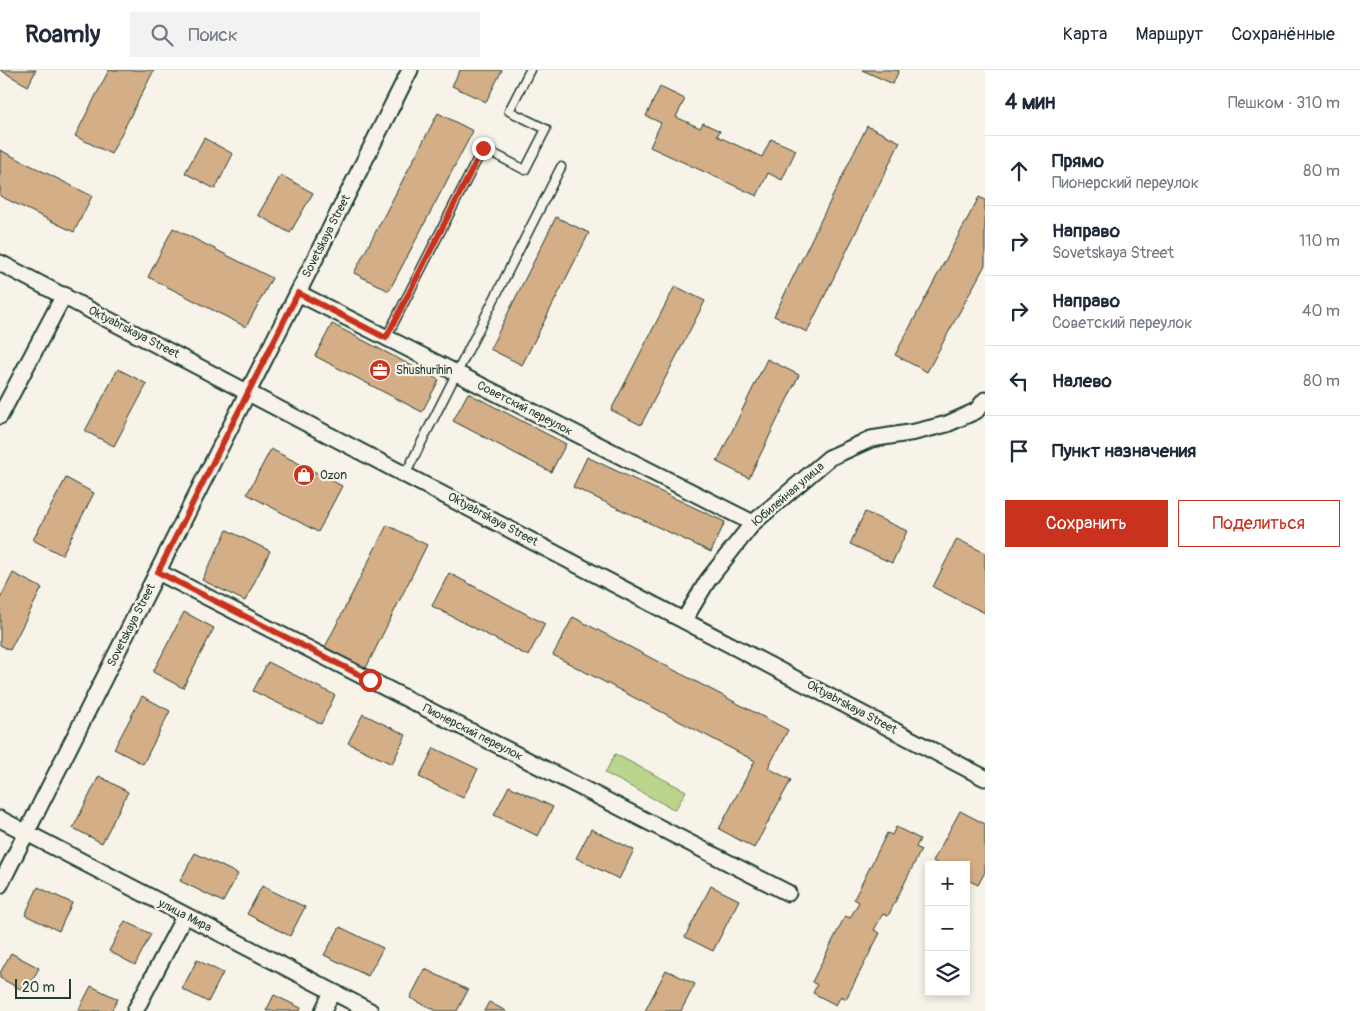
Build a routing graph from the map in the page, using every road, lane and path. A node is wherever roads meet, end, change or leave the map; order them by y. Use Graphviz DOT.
graph roads {
  1 [pos="410,70"];
  2 [pos="530,70"];
  3 [pos="561,167"];
  4 [pos="0,262"];
  5 [pos="298,293"];
  6 [pos="64,295"];
  7 [pos="386,338"];
  8 [pos="456,373"];
  9 [pos="248,391"];
  10 [pos="985,400"];
  11 [pos="0,416"];
  12 [pos="406,473"];
  13 [pos="753,523"];
  14 [pos="158,572"];
  15 [pos="684,620"];
  16 [pos="985,778"];
  17 [pos="0,819"];
  18 [pos="26,833"];
  19 [pos="0,885"];
  20 [pos="788,893"];
  21 [pos="184,915"];
  22 [pos="332,992"];
  23 [pos="135,1011"];
  24 [pos="323,1011"];
  25 [pos="370,1011"];
  1 -- 5 [label="street, Sovetskaya Street"];
  2 -- 7 [label="lane"];
  3 -- 8 [label="lane"];
  4 -- 6 [label="street, Oktyabrskaya Street"];
  5 -- 7 [label="street, Советский переулок"];
  5 -- 9 [label="street, Sovetskaya Street"];
  6 -- 9 [label="street, Oktyabrskaya Street"];
  6 -- 11 [label="street"];
  7 -- 8 [label="street, Советский переулок"];
  8 -- 12 [label="lane"];
  8 -- 13 [label="street, Советский переулок"];
  9 -- 12 [label="street, Oktyabrskaya Street"];
  9 -- 14 [label="street, Sovetskaya Street"];
  10 -- 13 [label="street, Юбилейная улица"];
  12 -- 15 [label="street, Oktyabrskaya Street"];
  13 -- 15 [label="street, Юбилейная улица"];
  14 -- 18 [label="street, Sovetskaya Street"];
  14 -- 20 [label="street, Пионерский переулок"];
  15 -- 16 [label="street, Oktyabrskaya Street"];
  17 -- 18 [label="street, улица Мира"];
  18 -- 19 [label="street, Sovetskaya Street"];
  18 -- 21 [label="street, улица Мира"];
  21 -- 22 [label="street, улица Мира"];
  21 -- 23 [label="street"];
  22 -- 24 [label="street"];
  22 -- 25 [label="street, улица Мира"];
}
